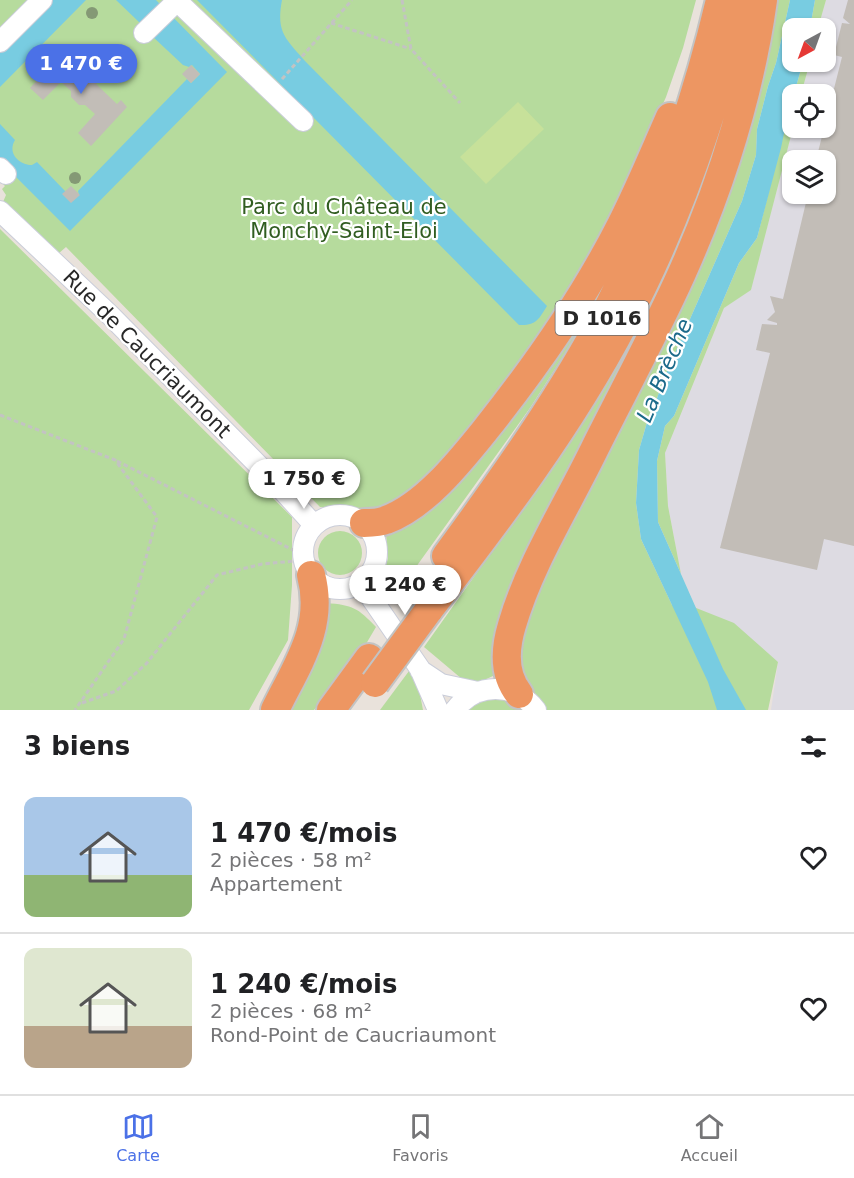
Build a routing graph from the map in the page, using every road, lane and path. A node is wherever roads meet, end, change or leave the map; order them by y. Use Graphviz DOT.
graph roads {
  1 [pos="42,0"];
  2 [pos="352,0"];
  3 [pos="402,0"];
  4 [pos="714,0"];
  5 [pos="720,0"];
  6 [pos="742,0"];
  7 [pos="763,0"];
  8 [pos="174,3"];
  9 [pos="331,23"];
  10 [pos="144,33"];
  11 [pos="0,42"];
  12 [pos="411,49"];
  13 [pos="277,84"];
  14 [pos="460,103"];
  15 [pos="303,121"];
  16 [pos="0,211"];
  17 [pos="0,416"];
  18 [pos="115,460"];
  19 [pos="364,523"];
  20 [pos="314,525"];
  21 [pos="306,563"];
  22 [pos="361,584"];
  23 [pos="421,605"];
  24 [pos="420,669"];
  25 [pos="372,670"];
  26 [pos="478,692"];
  27 [pos="527,702"];
  28 [pos="80,703"];
  29 [pos="75,710"];
  30 [pos="275,710"];
  31 [pos="331,710"];
  32 [pos="355,710"];
  33 [pos="438,710"];
  34 [pos="455,710"];
  1 -- 11 [label="street"];
  2 -- 9 [label="path"];
  3 -- 12 [label="path"];
  4 -- 19 [label="highway"];
  5 -- 23 [label="highway, D 1016"];
  6 -- 23 [label="highway, D 1016"];
  7 -- 27 [label="highway"];
  8 -- 10 [label="street"];
  8 -- 15 [label="street"];
  9 -- 12 [label="path"];
  9 -- 13 [label="path"];
  12 -- 14 [label="path"];
  16 -- 20 [label="street, Rue de Caucriaumont"];
  17 -- 18 [label="path"];
  18 -- 21 [label="path"];
  18 -- 28 [label="path"];
  19 -- 20 [label="street"];
  19 -- 22 [label="street"];
  20 -- 21 [label="street"];
  21 -- 22 [label="street"];
  21 -- 28 [label="path"];
  21 -- 30 [label="highway"];
  22 -- 24 [label="street"];
  23 -- 25 [label="highway, D 1016, bridge"];
  24 -- 26 [label="street"];
  24 -- 33 [label="street"];
  25 -- 31 [label="highway, D 1016"];
  25 -- 32 [label="highway, D 1016"];
  26 -- 27 [label="street"];
  26 -- 34 [label="street"];
  28 -- 29 [label="path"];
}
